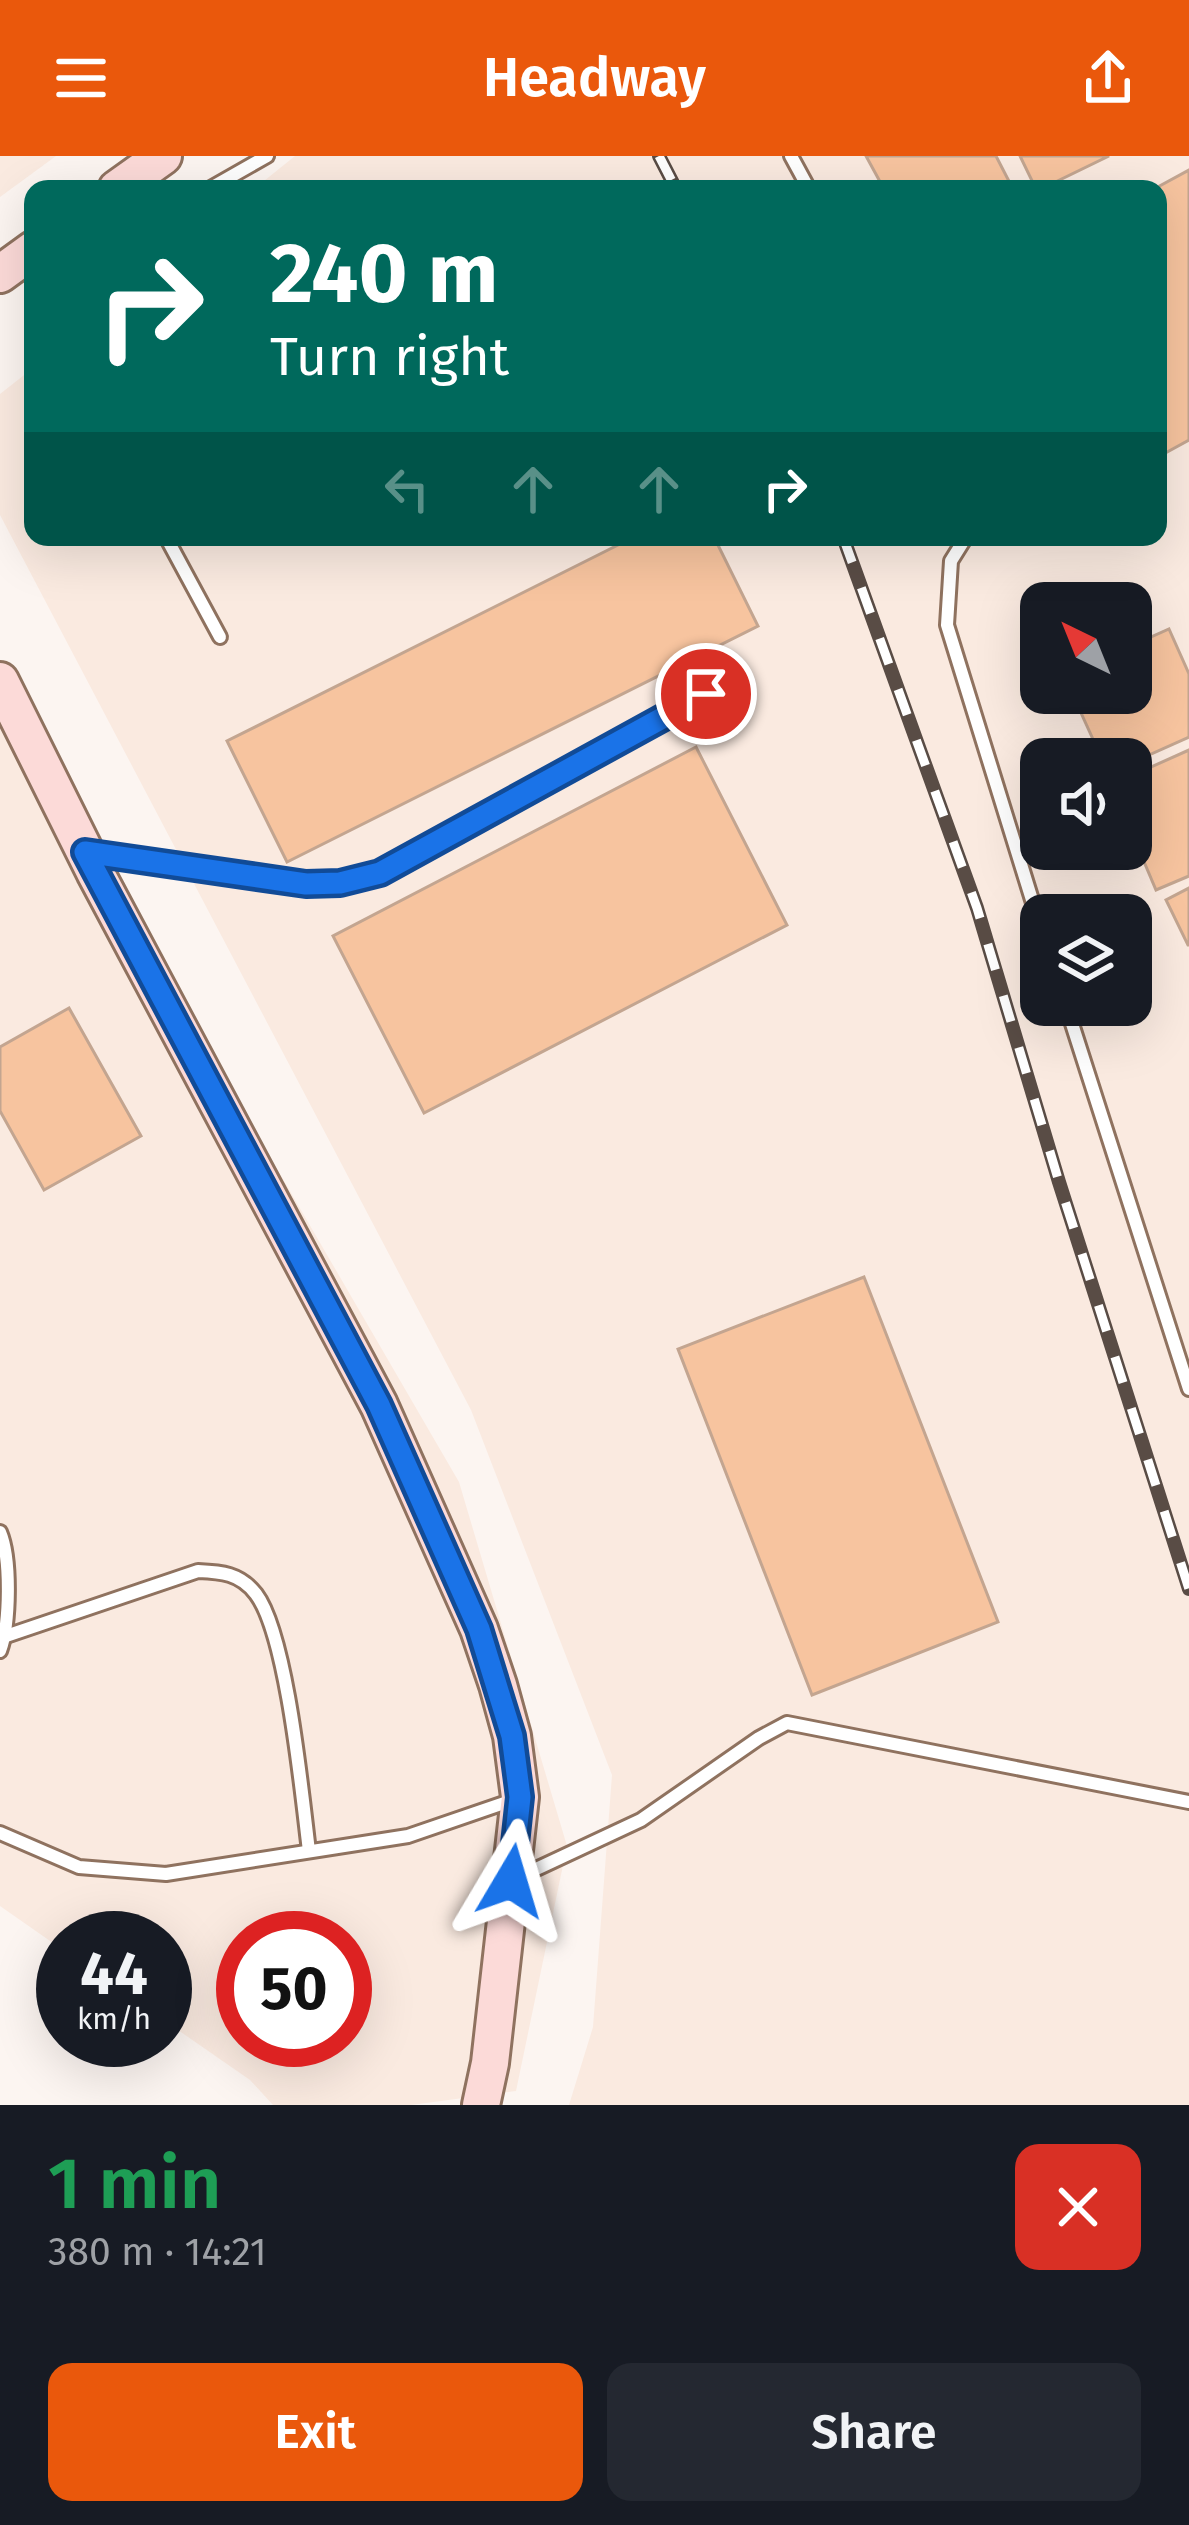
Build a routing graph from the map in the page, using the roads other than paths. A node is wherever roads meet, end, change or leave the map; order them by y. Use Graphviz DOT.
graph roads {
  1 [pos="163,156"];
  2 [pos="267,156"];
  3 [pos="130,180"];
  4 [pos="225,180"];
  5 [pos="171,546"];
  6 [pos="960,546"];
  7 [pos="220,637"];
  8 [pos="0,681"];
  9 [pos="706,694"];
  10 [pos="85,852"];
  11 [pos="1030,894"];
  12 [pos="1073,1026"];
  13 [pos="1189,1389"];
  14 [pos="0,1532"];
  15 [pos="6,1636"];
  16 [pos="0,1651"];
  17 [pos="520,1797"];
  18 [pos="1189,1802"];
  19 [pos="0,1833"];
  20 [pos="309,1851"];
  21 [pos="511,1881"];
  22 [pos="481,2105"];
  1 -- 3 [label="main road"];
  2 -- 4 [label="lane"];
  5 -- 7 [label="lane"];
  6 -- 11 [label="lane"];
  8 -- 10 [label="main road"];
  9 -- 10 [label="lane"];
  10 -- 17 [label="main road"];
  12 -- 13 [label="lane"];
  14 -- 15 [label="lane"];
  15 -- 16 [label="lane"];
  15 -- 20 [label="lane"];
  17 -- 20 [label="lane"];
  17 -- 21 [label="main road"];
  18 -- 21 [label="lane"];
  19 -- 20 [label="lane"];
  21 -- 22 [label="main road"];
}
